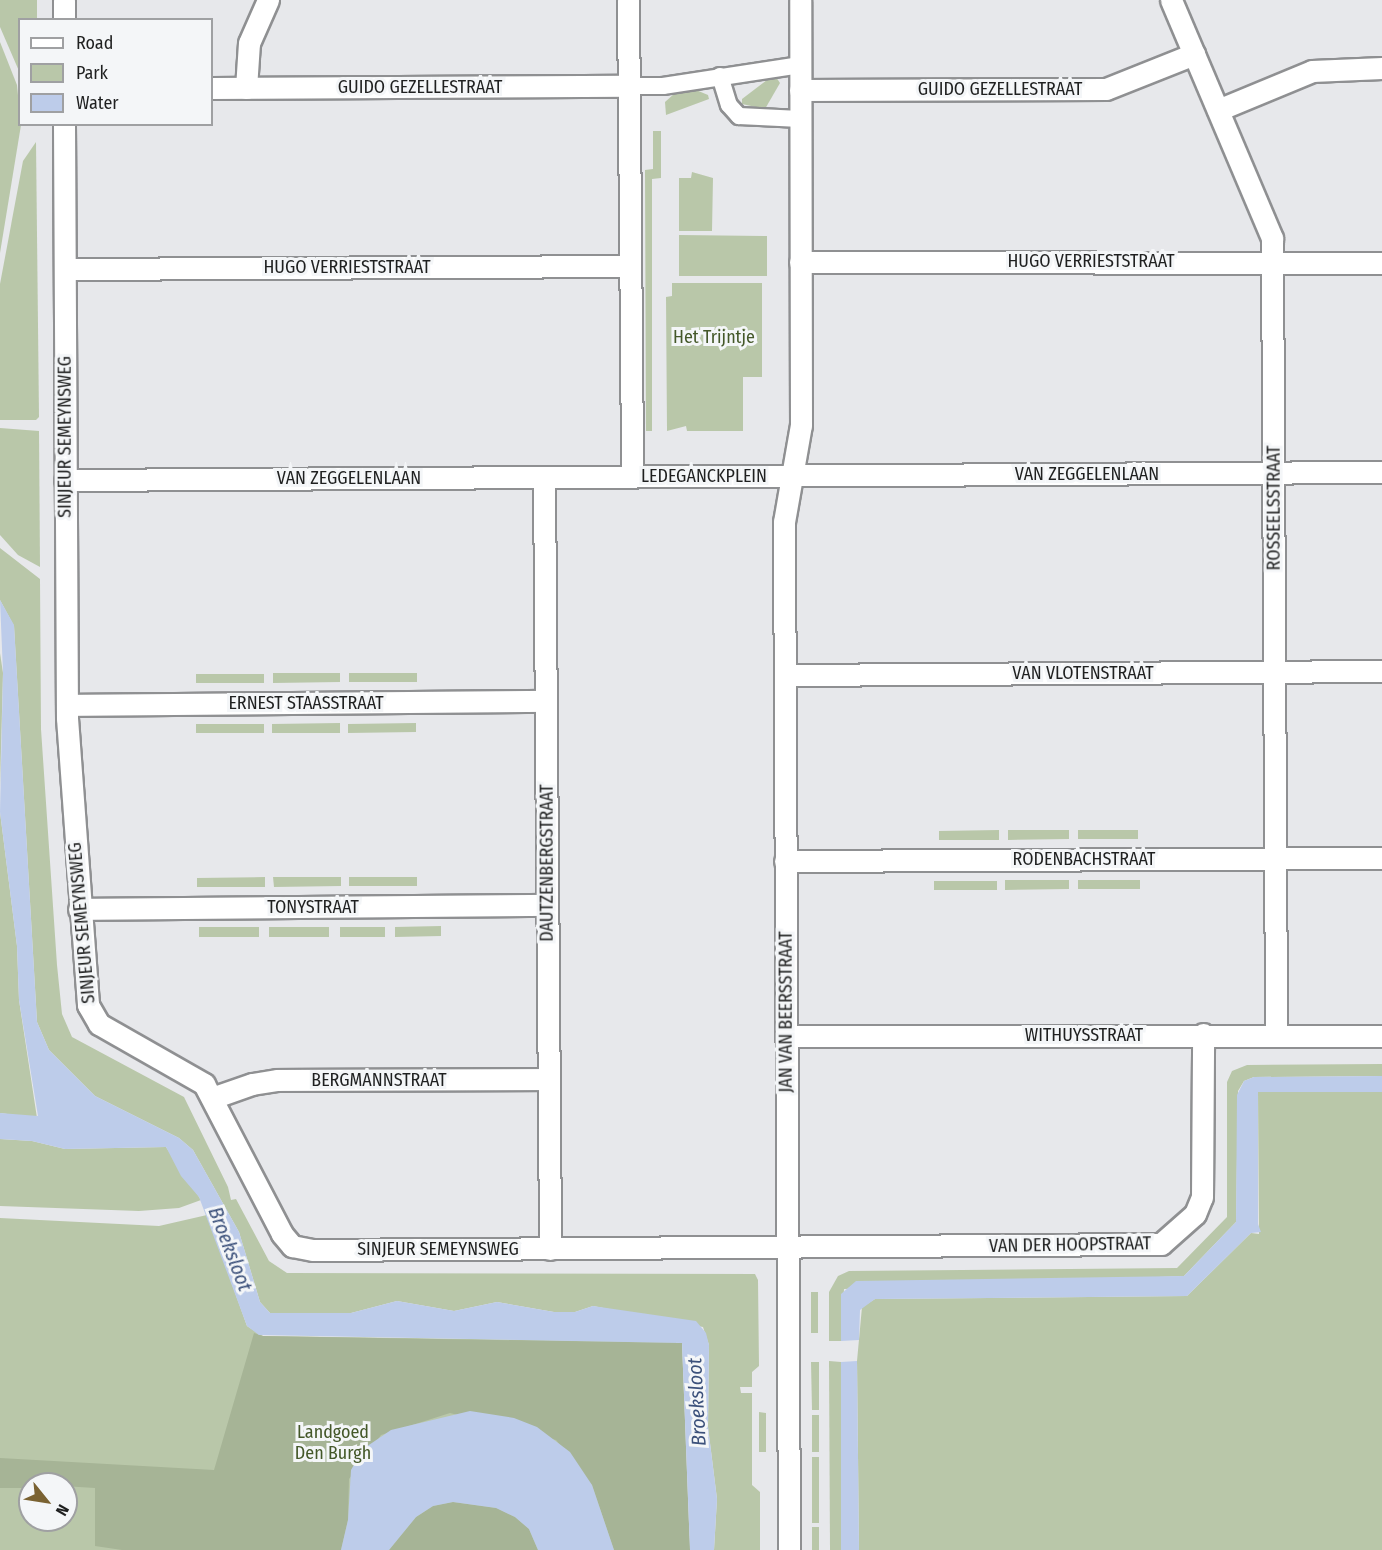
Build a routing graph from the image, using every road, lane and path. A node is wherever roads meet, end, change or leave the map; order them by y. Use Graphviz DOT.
graph roads {
  1 [pos="63,0"];
  2 [pos="268,0"];
  3 [pos="628,0"];
  4 [pos="800,0"];
  5 [pos="1171,0"];
  6 [pos="64,18"];
  7 [pos="1194,54"];
  8 [pos="800,65"];
  9 [pos="1382,68"];
  10 [pos="720,76"];
  11 [pos="628,86"];
  12 [pos="213,88"];
  13 [pos="246,88"];
  14 [pos="800,90"];
  15 [pos="1218,110"];
  16 [pos="800,119"];
  17 [pos="64,126"];
  18 [pos="1272,261"];
  19 [pos="800,262"];
  20 [pos="1382,262"];
  21 [pos="630,266"];
  22 [pos="65,270"];
  23 [pos="1382,472"];
  24 [pos="1274,473"];
  25 [pos="792,476"];
  26 [pos="544,477"];
  27 [pos="632,477"];
  28 [pos="65,480"];
  29 [pos="1382,671"];
  30 [pos="1274,672"];
  31 [pos="785,675"];
  32 [pos="546,701"];
  33 [pos="68,705"];
  34 [pos="1275,858"];
  35 [pos="1382,858"];
  36 [pos="785,861"];
  37 [pos="547,905"];
  38 [pos="79,909"];
  39 [pos="1203,1034"];
  40 [pos="786,1036"];
  41 [pos="1276,1036"];
  42 [pos="1382,1036"];
  43 [pos="548,1078"];
  44 [pos="212,1098"];
  45 [pos="787,1246"];
  46 [pos="550,1249"];
  47 [pos="789,1550"];
  1 -- 6 [label="street"];
  2 -- 13 [label="street"];
  3 -- 11 [label="street, LEDEGANCKPLEIN"];
  4 -- 8 [label="street, LEDEGANCKPLEIN"];
  5 -- 7 [label="street, ROSSEELSSTRAAT"];
  7 -- 14 [label="street, GUIDO GEZELLESTRAAT"];
  7 -- 15 [label="street, ROSSEELSSTRAAT"];
  8 -- 10 [label="street"];
  8 -- 14 [label="street, LEDEGANCKPLEIN"];
  9 -- 15 [label="street"];
  10 -- 11 [label="street"];
  10 -- 16 [label="street"];
  11 -- 13 [label="street, GUIDO GEZELLESTRAAT"];
  11 -- 21 [label="street, LEDEGANCKPLEIN"];
  12 -- 13 [label="street, GUIDO GEZELLESTRAAT"];
  14 -- 16 [label="street, LEDEGANCKPLEIN"];
  15 -- 18 [label="street, ROSSEELSSTRAAT"];
  16 -- 19 [label="street, LEDEGANCKPLEIN"];
  17 -- 22 [label="street, SINJEUR SEMEYNSWEG"];
  18 -- 19 [label="street, HUGO VERRIESTSTRAAT"];
  18 -- 20 [label="street, HUGO VERRIESTSTRAAT"];
  18 -- 24 [label="street, ROSSEELSSTRAAT"];
  19 -- 25 [label="street, LEDEGANCKPLEIN"];
  21 -- 22 [label="street, HUGO VERRIESTSTRAAT"];
  21 -- 27 [label="street, LEDEGANCKPLEIN"];
  22 -- 28 [label="street, SINJEUR SEMEYNSWEG"];
  23 -- 24 [label="street, VAN ZEGGELENLAAN"];
  24 -- 25 [label="street, VAN ZEGGELENLAAN"];
  24 -- 30 [label="street, ROSSEELSSTRAAT"];
  25 -- 27 [label="street, LEDEGANCKPLEIN"];
  25 -- 31 [label="street, JAN VAN BEERSSTRAAT"];
  26 -- 27 [label="street, VAN ZEGGELENLAAN"];
  26 -- 28 [label="street, VAN ZEGGELENLAAN"];
  26 -- 32 [label="street, DAUTZENBERGSTRAAT"];
  28 -- 33 [label="street, SINJEUR SEMEYNSWEG"];
  29 -- 30 [label="street, VAN VLOTENSTRAAT"];
  30 -- 31 [label="street, VAN VLOTENSTRAAT"];
  30 -- 34 [label="street, ROSSEELSSTRAAT"];
  31 -- 36 [label="street, JAN VAN BEERSSTRAAT"];
  32 -- 33 [label="street, ERNEST STAASSTRAAT"];
  32 -- 37 [label="street, DAUTZENBERGSTRAAT"];
  33 -- 38 [label="street, SINJEUR SEMEYNSWEG"];
  34 -- 35 [label="street, RODENBACHSTRAAT"];
  34 -- 36 [label="street, RODENBACHSTRAAT"];
  34 -- 41 [label="street, ROSSEELSSTRAAT"];
  36 -- 40 [label="street, JAN VAN BEERSSTRAAT"];
  37 -- 38 [label="street, TONYSTRAAT"];
  37 -- 43 [label="street, DAUTZENBERGSTRAAT"];
  38 -- 44 [label="street, SINJEUR SEMEYNSWEG"];
  39 -- 40 [label="street, WITHUYSSTRAAT"];
  39 -- 41 [label="street, WITHUYSSTRAAT"];
  39 -- 45 [label="street, VAN DER HOOPSTRAAT"];
  40 -- 45 [label="street, JAN VAN BEERSSTRAAT"];
  41 -- 42 [label="street, WITHUYSSTRAAT"];
  43 -- 44 [label="street, BERGMANNSTRAAT"];
  43 -- 46 [label="street, DAUTZENBERGSTRAAT"];
  44 -- 46 [label="street, SINJEUR SEMEYNSWEG"];
  45 -- 46 [label="street, SINJEUR SEMEYNSWEG"];
  45 -- 47 [label="street, JAN VAN BEERSSTRAAT"];
}
